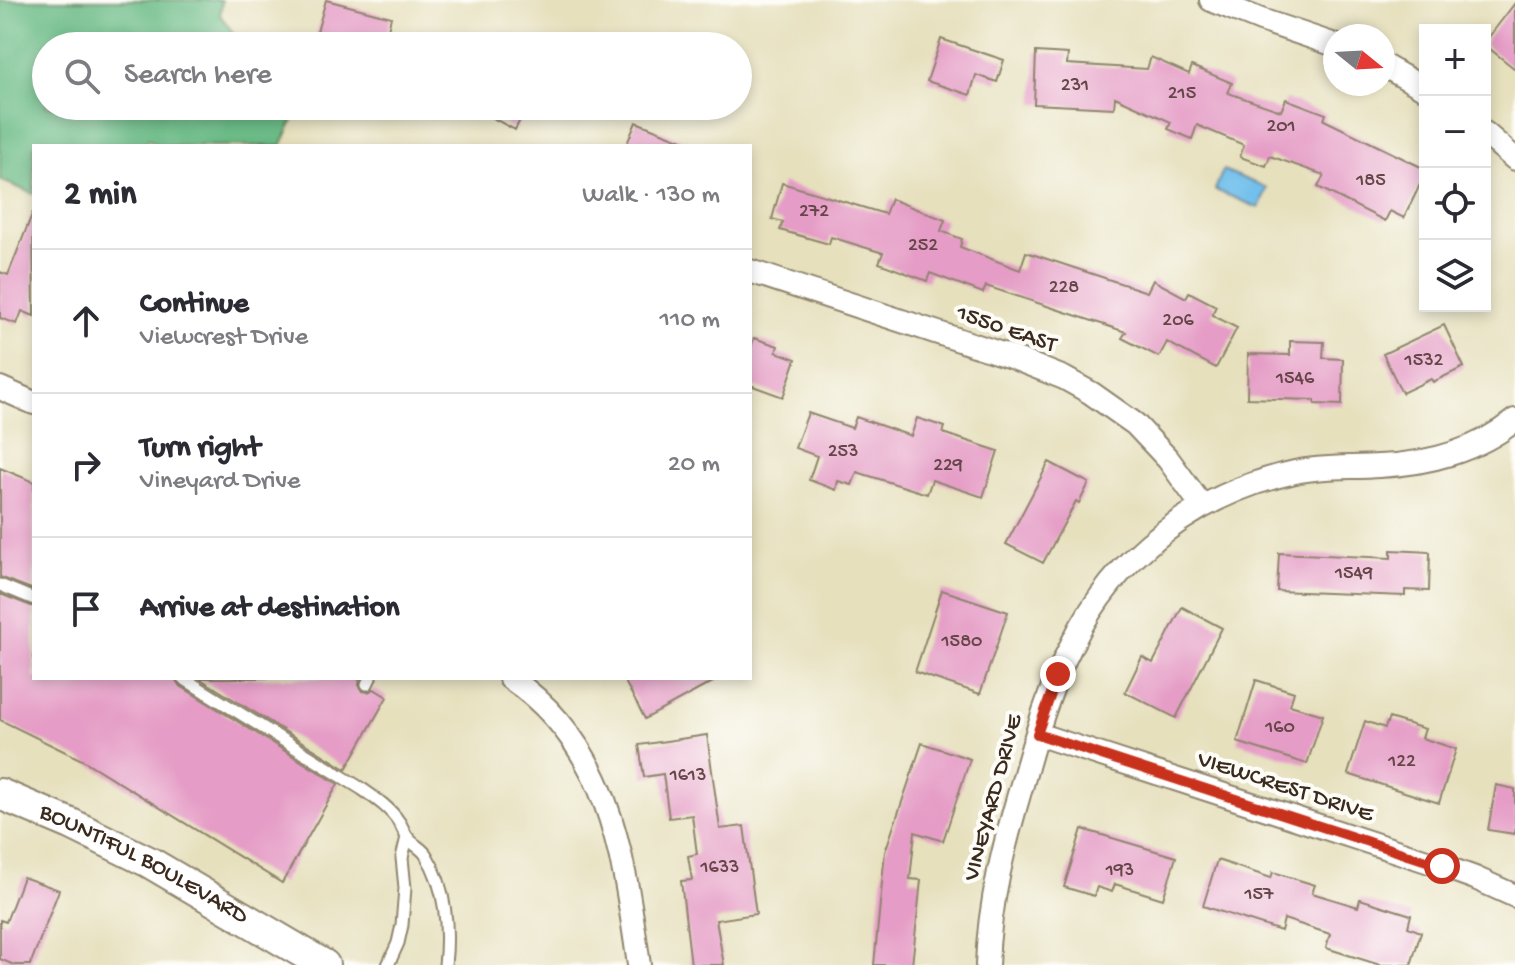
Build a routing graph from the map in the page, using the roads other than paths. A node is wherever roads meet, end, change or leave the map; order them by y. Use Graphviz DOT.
graph roads {
  1 [pos="1211,0"];
  2 [pos="1323,41"];
  3 [pos="1395,72"];
  4 [pos="1419,86"];
  5 [pos="1491,138"];
  6 [pos="1515,159"];
  7 [pos="752,272"];
  8 [pos="0,388"];
  9 [pos="32,402"];
  10 [pos="1515,420"];
  11 [pos="1202,506"];
  12 [pos="0,585"];
  13 [pos="32,598"];
  14 [pos="186,680"];
  15 [pos="512,680"];
  16 [pos="1037,734"];
  17 [pos="0,794"];
  18 [pos="407,837"];
  19 [pos="1515,896"];
  20 [pos="324,965"];
  21 [pos="388,965"];
  22 [pos="445,965"];
  23 [pos="639,965"];
  24 [pos="987,965"];
  1 -- 2 [label="street"];
  3 -- 4 [label="street"];
  5 -- 6 [label="street"];
  7 -- 11 [label="street, 1550 EAST"];
  8 -- 9 [label="street"];
  10 -- 11 [label="street, VINEYARD DRIVE"];
  11 -- 16 [label="street, VINEYARD DRIVE"];
  12 -- 13 [label="lane"];
  14 -- 18 [label="lane"];
  15 -- 23 [label="street"];
  16 -- 19 [label="street, VIEWCREST DRIVE"];
  16 -- 24 [label="street, VINEYARD DRIVE"];
  17 -- 20 [label="main road, BOUNTIFUL BOULEVARD"];
  18 -- 21 [label="lane"];
  18 -- 22 [label="lane"];
}
